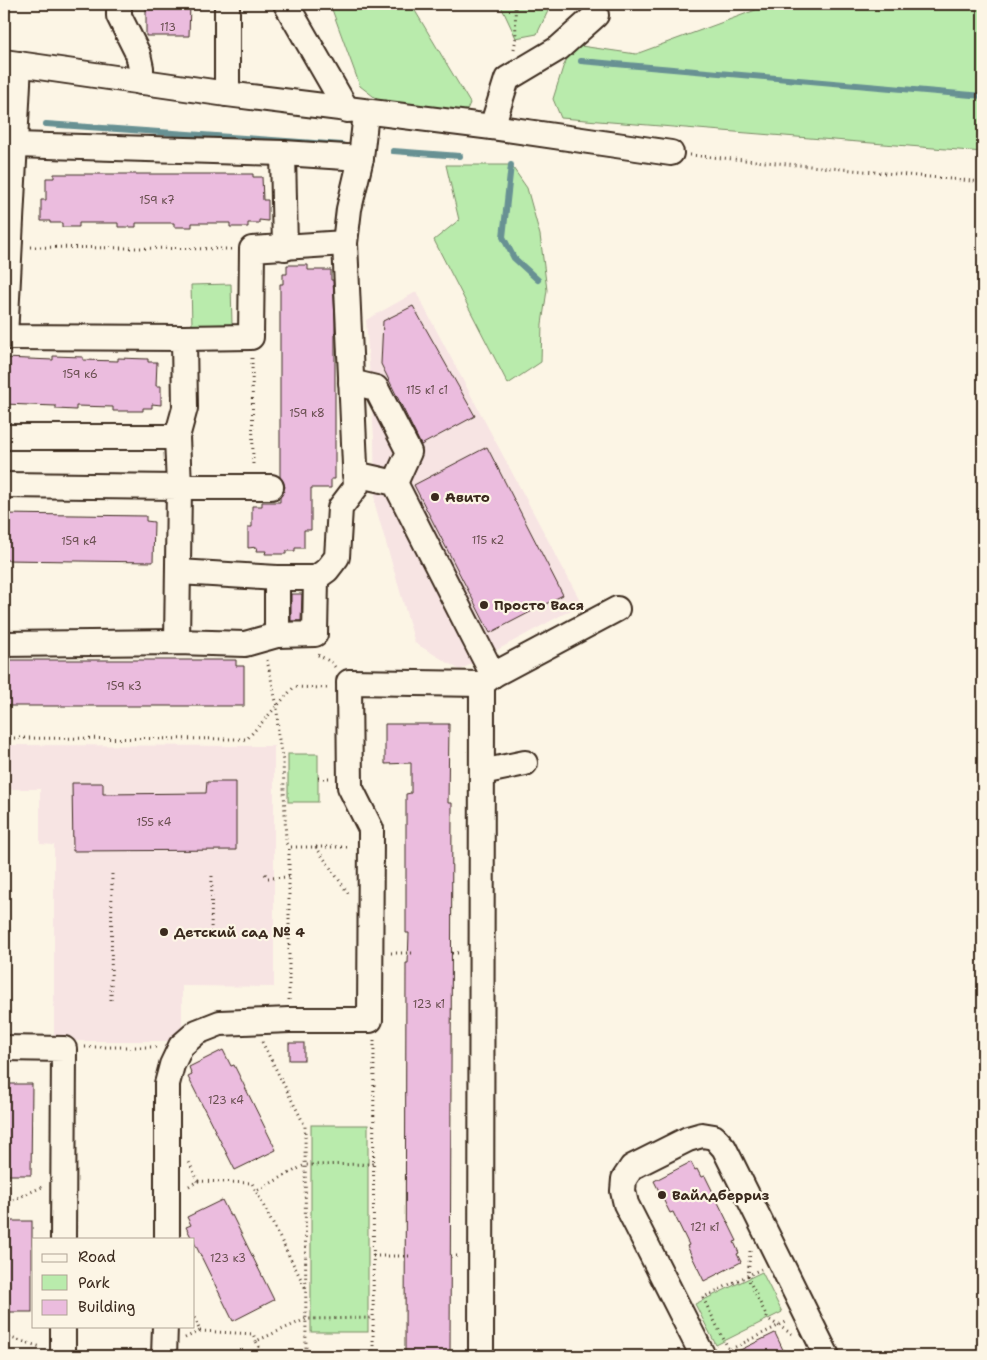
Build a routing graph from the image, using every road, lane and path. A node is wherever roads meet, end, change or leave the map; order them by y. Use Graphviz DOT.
graph roads {
  1 [pos="119,4"];
  2 [pos="226,4"];
  3 [pos="286,4"];
  4 [pos="516,4"];
  5 [pos="596,15"];
  6 [pos="11,63"];
  7 [pos="507,79"];
  8 [pos="142,82"];
  9 [pos="227,94"];
  10 [pos="357,111"];
  11 [pos="492,127"];
  12 [pos="11,137"];
  13 [pos="283,153"];
  14 [pos="672,153"];
  15 [pos="361,158"];
  16 [pos="983,182"];
  17 [pos="345,243"];
  18 [pos="6,246"];
  19 [pos="285,248"];
  20 [pos="252,249"];
  21 [pos="184,338"];
  22 [pos="251,338"];
  23 [pos="351,382"];
  24 [pos="4,437"];
  25 [pos="177,437"];
  26 [pos="355,474"];
  27 [pos="395,483"];
  28 [pos="4,485"];
  29 [pos="179,487"];
  30 [pos="262,487"];
  31 [pos="179,572"];
  32 [pos="277,578"];
  33 [pos="316,578"];
  34 [pos="617,609"];
  35 [pos="270,637"];
  36 [pos="177,642"];
  37 [pos="4,644"];
  38 [pos="488,680"];
  39 [pos="349,682"];
  40 [pos="278,706"];
  41 [pos="4,738"];
  42 [pos="525,763"];
  43 [pos="482,772"];
  44 [pos="290,847"];
  45 [pos="316,847"];
  46 [pos="371,847"];
  47 [pos="112,874"];
  48 [pos="264,874"];
  49 [pos="212,875"];
  50 [pos="290,877"];
  51 [pos="349,895"];
  52 [pos="211,932"];
  53 [pos="111,1000"];
  54 [pos="289,1020"];
  55 [pos="370,1020"];
  56 [pos="251,1022"];
  57 [pos="182,1046"];
  58 [pos="4,1048"];
  59 [pos="64,1050"];
  60 [pos="374,1164"];
  61 [pos="305,1165"];
  62 [pos="64,1178"];
  63 [pos="198,1181"];
  64 [pos="256,1191"];
  65 [pos="4,1204"];
  66 [pos="64,1238"];
  67 [pos="167,1238"];
  68 [pos="374,1256"];
  69 [pos="411,1256"];
  70 [pos="779,1260"];
  71 [pos="748,1278"];
  72 [pos="305,1287"];
  73 [pos="703,1298"];
  74 [pos="679,1310"];
  75 [pos="805,1312"];
  76 [pos="373,1318"];
  77 [pos="306,1319"];
  78 [pos="768,1319"];
  79 [pos="63,1328"];
  80 [pos="165,1328"];
  81 [pos="200,1331"];
  82 [pos="4,1336"];
  83 [pos="256,1341"];
  84 [pos="63,1355"];
  85 [pos="164,1356"];
  86 [pos="264,1356"];
  87 [pos="306,1356"];
  88 [pos="373,1356"];
  89 [pos="481,1356"];
  90 [pos="702,1356"];
  91 [pos="827,1356"];
  1 -- 8 [label="street"];
  2 -- 9 [label="street"];
  3 -- 10 [label="street"];
  4 -- 7 [label="path"];
  5 -- 7 [label="street"];
  6 -- 8 [label="street"];
  6 -- 12 [label="street"];
  7 -- 11 [label="street"];
  8 -- 9 [label="street"];
  9 -- 10 [label="street"];
  10 -- 11 [label="street"];
  10 -- 15 [label="street"];
  11 -- 14 [label="street"];
  12 -- 13 [label="street"];
  12 -- 18 [label="street"];
  13 -- 15 [label="street"];
  13 -- 19 [label="street"];
  14 -- 16 [label="path"];
  15 -- 17 [label="street"];
  17 -- 19 [label="street"];
  17 -- 23 [label="street"];
  18 -- 20 [label="path"];
  18 -- 21 [label="street"];
  19 -- 20 [label="street"];
  20 -- 22 [label="street"];
  21 -- 22 [label="street"];
  21 -- 25 [label="street"];
  22 -- 30 [label="path"];
  23 -- 26 [label="street"];
  23 -- 27 [label="street"];
  24 -- 25 [label="street"];
  25 -- 29 [label="street"];
  26 -- 27 [label="street"];
  26 -- 33 [label="street"];
  27 -- 38 [label="street"];
  28 -- 29 [label="street"];
  29 -- 30 [label="street"];
  29 -- 31 [label="street"];
  31 -- 32 [label="street"];
  31 -- 36 [label="street"];
  32 -- 33 [label="street"];
  32 -- 35 [label="street"];
  33 -- 35 [label="street"];
  34 -- 38 [label="street"];
  35 -- 36 [label="street"];
  35 -- 40 [label="path"];
  36 -- 37 [label="street"];
  38 -- 39 [label="street"];
  38 -- 43 [label="street"];
  39 -- 40 [label="path"];
  39 -- 46 [label="street"];
  40 -- 41 [label="path"];
  40 -- 44 [label="path"];
  42 -- 43 [label="street"];
  43 -- 89 [label="street"];
  44 -- 45 [label="path"];
  44 -- 50 [label="path"];
  45 -- 46 [label="path"];
  45 -- 51 [label="path"];
  46 -- 55 [label="street"];
  47 -- 53 [label="path"];
  48 -- 50 [label="path"];
  49 -- 52 [label="path"];
  50 -- 54 [label="path"];
  54 -- 55 [label="street"];
  54 -- 56 [label="street"];
  55 -- 60 [label="path"];
  56 -- 57 [label="street"];
  56 -- 61 [label="path"];
  57 -- 59 [label="path"];
  57 -- 67 [label="street"];
  58 -- 59 [label="street"];
  59 -- 62 [label="street"];
  60 -- 61 [label="path"];
  60 -- 68 [label="path"];
  61 -- 64 [label="path"];
  61 -- 72 [label="path"];
  62 -- 65 [label="path"];
  62 -- 66 [label="street"];
  63 -- 64 [label="path"];
  64 -- 72 [label="path"];
  68 -- 69 [label="path"];
  68 -- 76 [label="path"];
  70 -- 73 [label="path"];
  70 -- 74 [label="street"];
  70 -- 75 [label="street"];
  71 -- 78 [label="path"];
  72 -- 77 [label="path"];
  73 -- 74 [label="path"];
  73 -- 75 [label="path"];
  74 -- 90 [label="street"];
  75 -- 91 [label="street"];
  76 -- 77 [label="path"];
  76 -- 88 [label="path"];
  77 -- 83 [label="path"];
  77 -- 87 [label="path"];
  79 -- 84 [label="street"];
  80 -- 85 [label="street"];
  81 -- 83 [label="path"];
  82 -- 84 [label="path"];
  83 -- 86 [label="path"];
}
